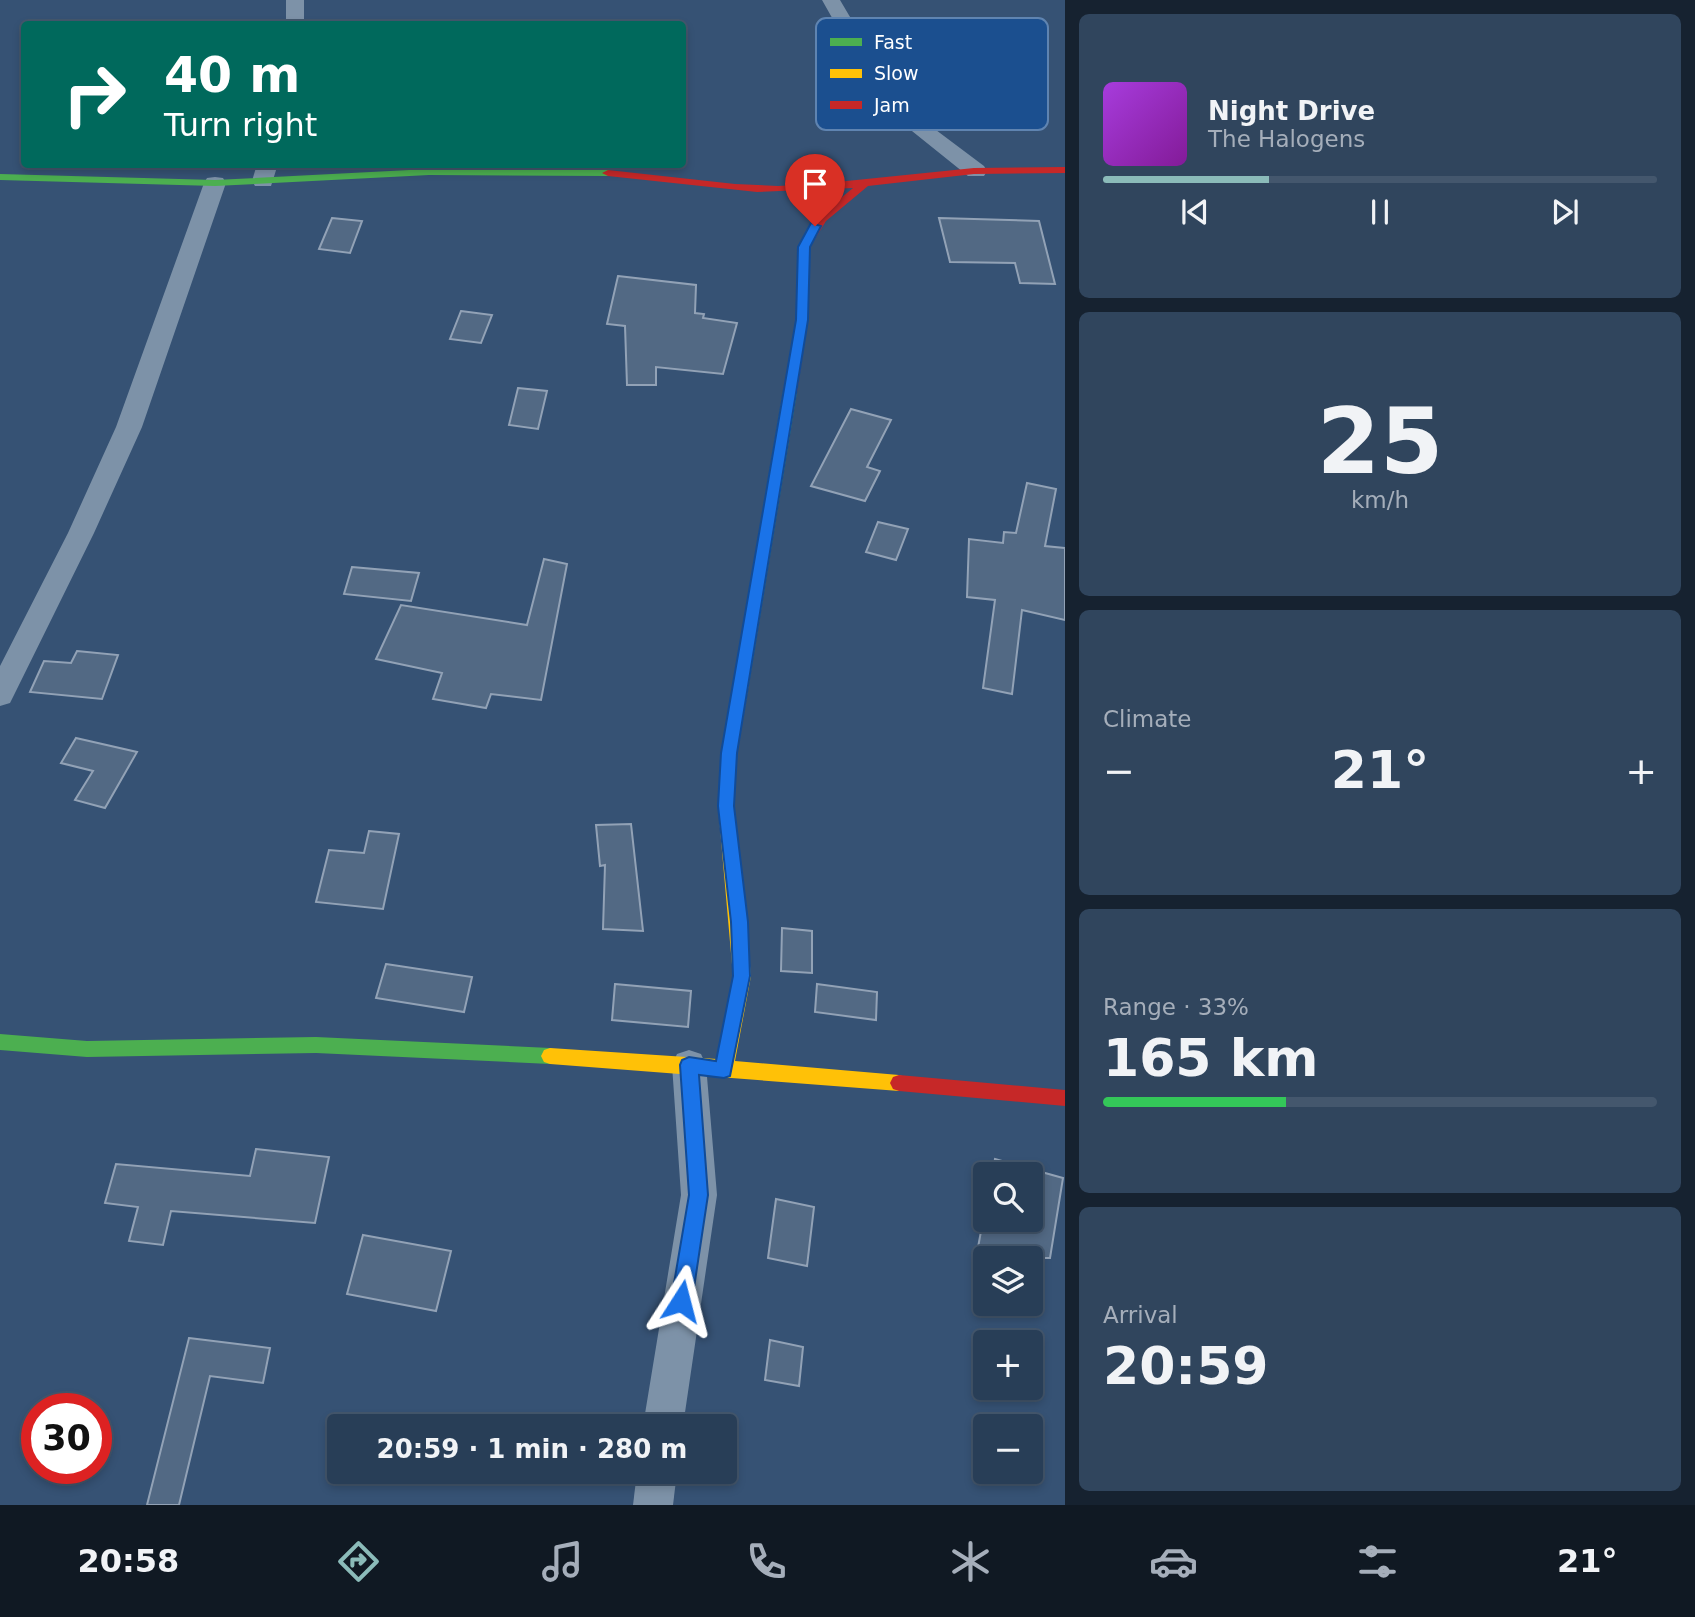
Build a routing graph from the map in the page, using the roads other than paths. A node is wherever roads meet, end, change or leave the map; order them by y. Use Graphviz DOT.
graph roads {
  1 [pos="295,0"];
  2 [pos="831,0"];
  3 [pos="841,18"];
  4 [pos="295,21"];
  5 [pos="923,130"];
  6 [pos="1065,170"];
  7 [pos="976,171"];
  8 [pos="266,173"];
  9 [pos="0,177"];
  10 [pos="215,183"];
  11 [pos="864,184"];
  12 [pos="0,695"];
  13 [pos="0,1042"];
  14 [pos="706,1068"];
  15 [pos="1065,1097"];
  16 [pos="665,1414"];
  17 [pos="656,1484"];
  18 [pos="653,1505"];
  1 -- 4 [label="street"];
  2 -- 3 [label="street"];
  5 -- 7 [label="street"];
  6 -- 7 [label="street"];
  7 -- 11 [label="street"];
  8 -- 10 [label="street"];
  8 -- 11 [label="street"];
  9 -- 10 [label="street"];
  10 -- 12 [label="street"];
  11 -- 14 [label="street"];
  13 -- 14 [label="street"];
  14 -- 15 [label="street"];
  14 -- 16 [label="street"];
  17 -- 18 [label="street"];
}
